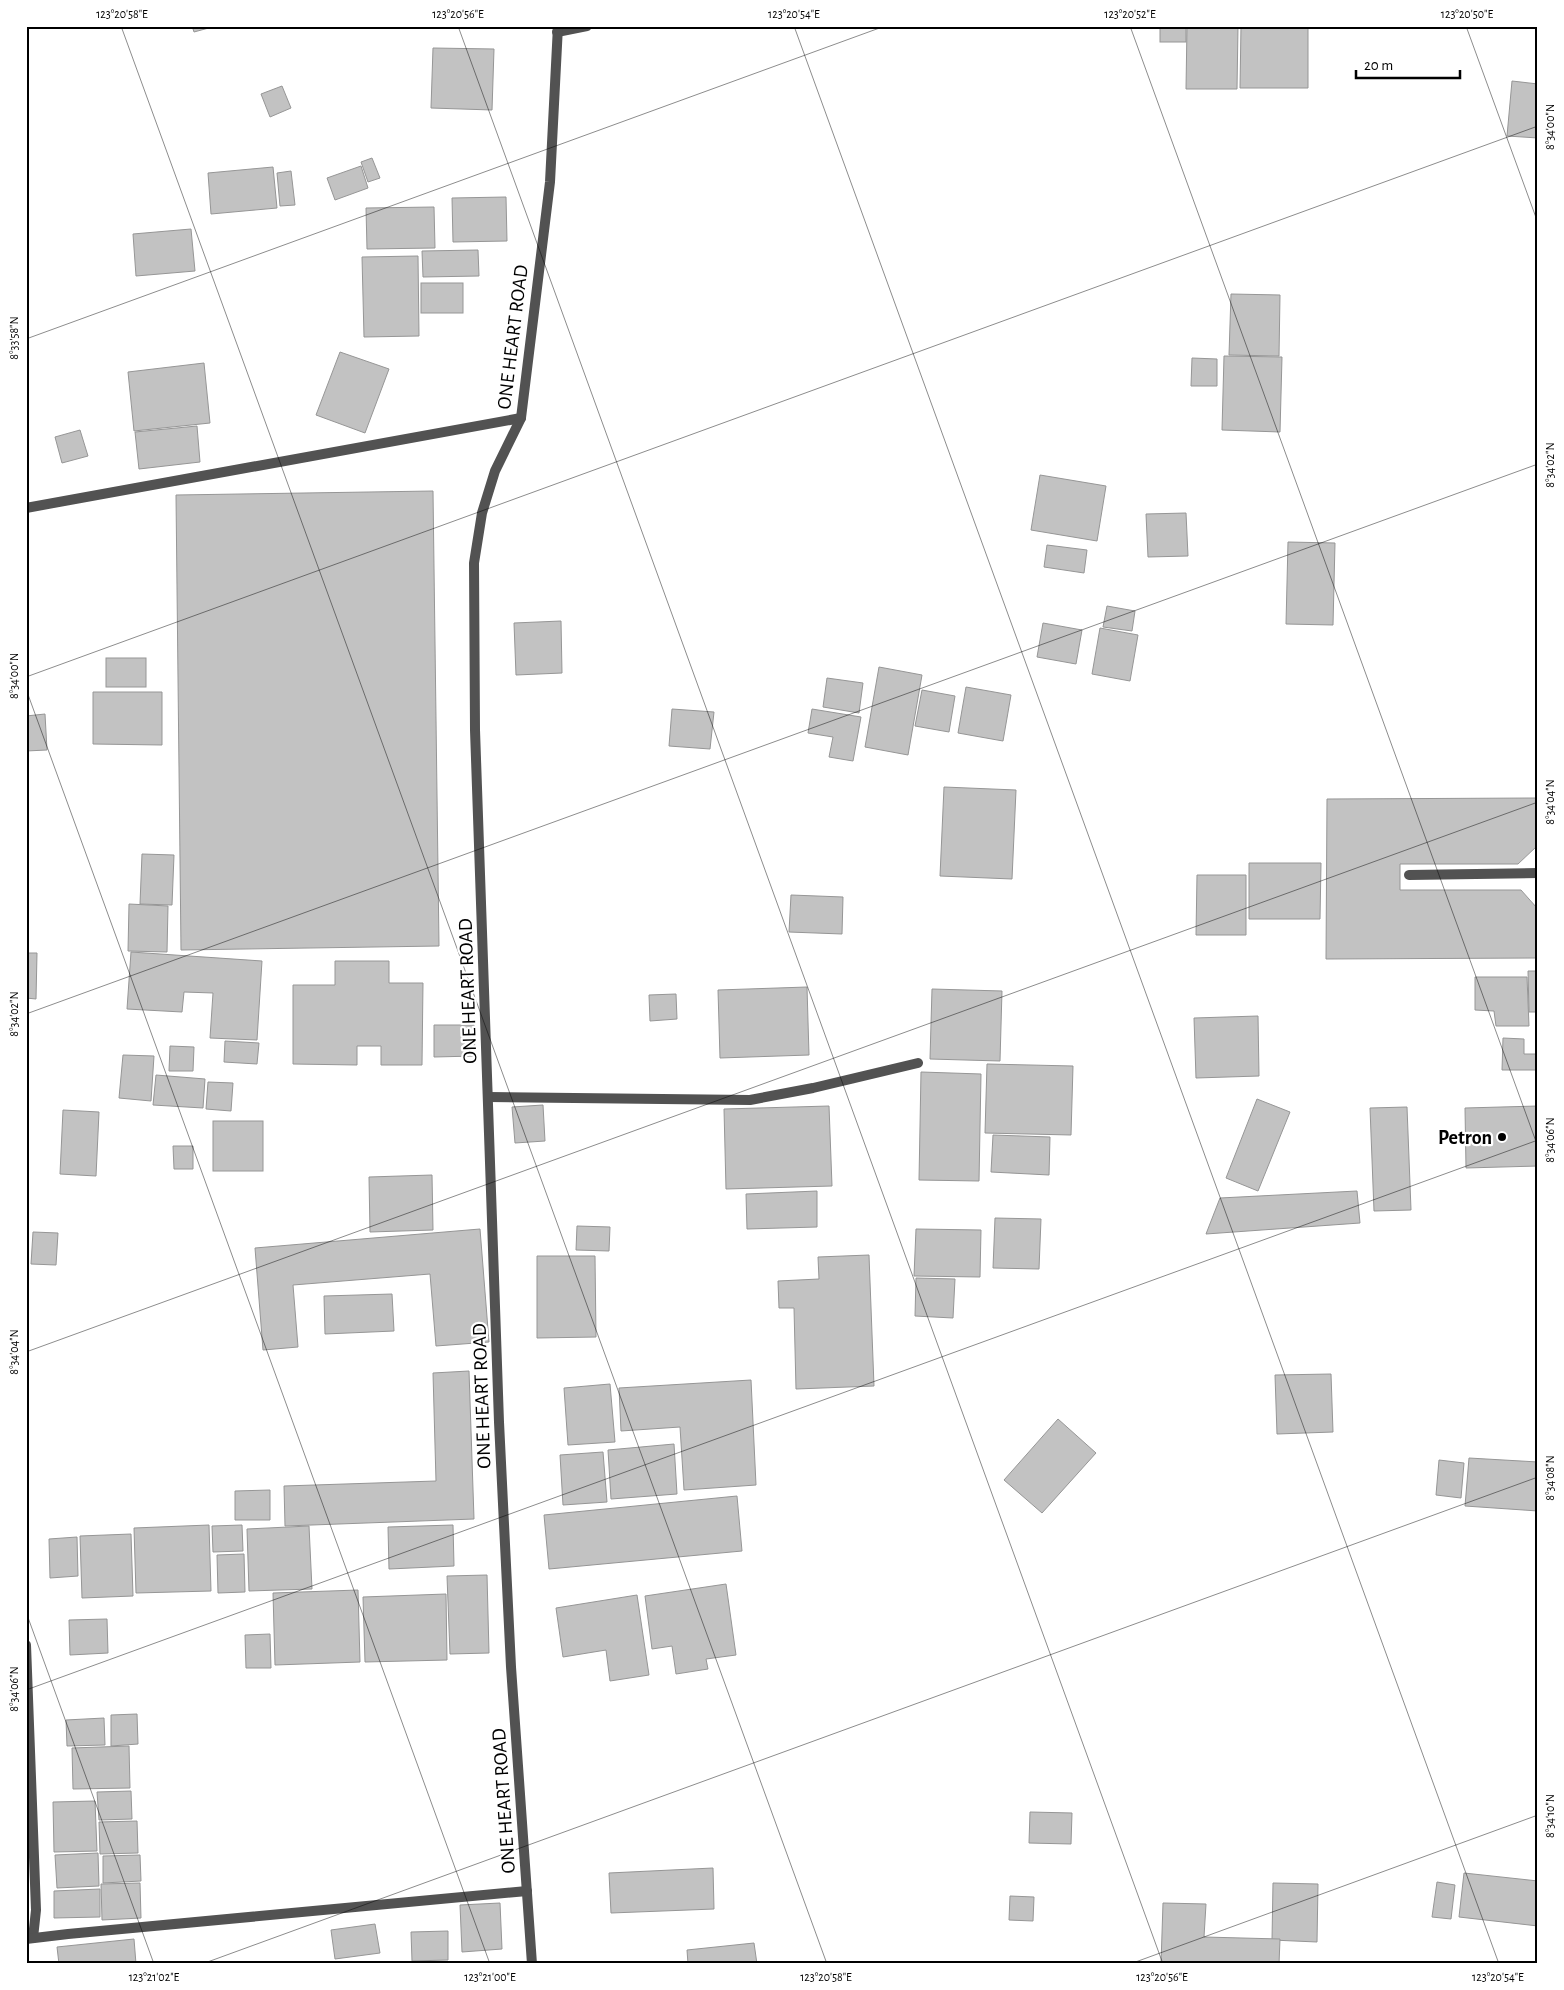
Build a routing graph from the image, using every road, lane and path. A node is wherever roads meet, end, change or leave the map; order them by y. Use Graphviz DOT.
graph roads {
  1 [pos="587,26"];
  2 [pos="558,29"];
  3 [pos="521,418"];
  4 [pos="26,508"];
  5 [pos="1538,873"];
  6 [pos="1408,875"];
  7 [pos="918,1062"];
  8 [pos="488,1097"];
  9 [pos="26,1645"];
  10 [pos="527,1890"];
  11 [pos="30,1939"];
  12 [pos="532,1964"];
  1 -- 2 [label="street"];
  2 -- 3 [label="street, ONE HEART ROAD"];
  3 -- 4 [label="street"];
  3 -- 8 [label="street, ONE HEART ROAD"];
  5 -- 6 [label="street"];
  7 -- 8 [label="street"];
  8 -- 10 [label="street, ONE HEART ROAD"];
  9 -- 11 [label="street"];
  10 -- 11 [label="street"];
  10 -- 12 [label="street, ONE HEART ROAD"];
}
